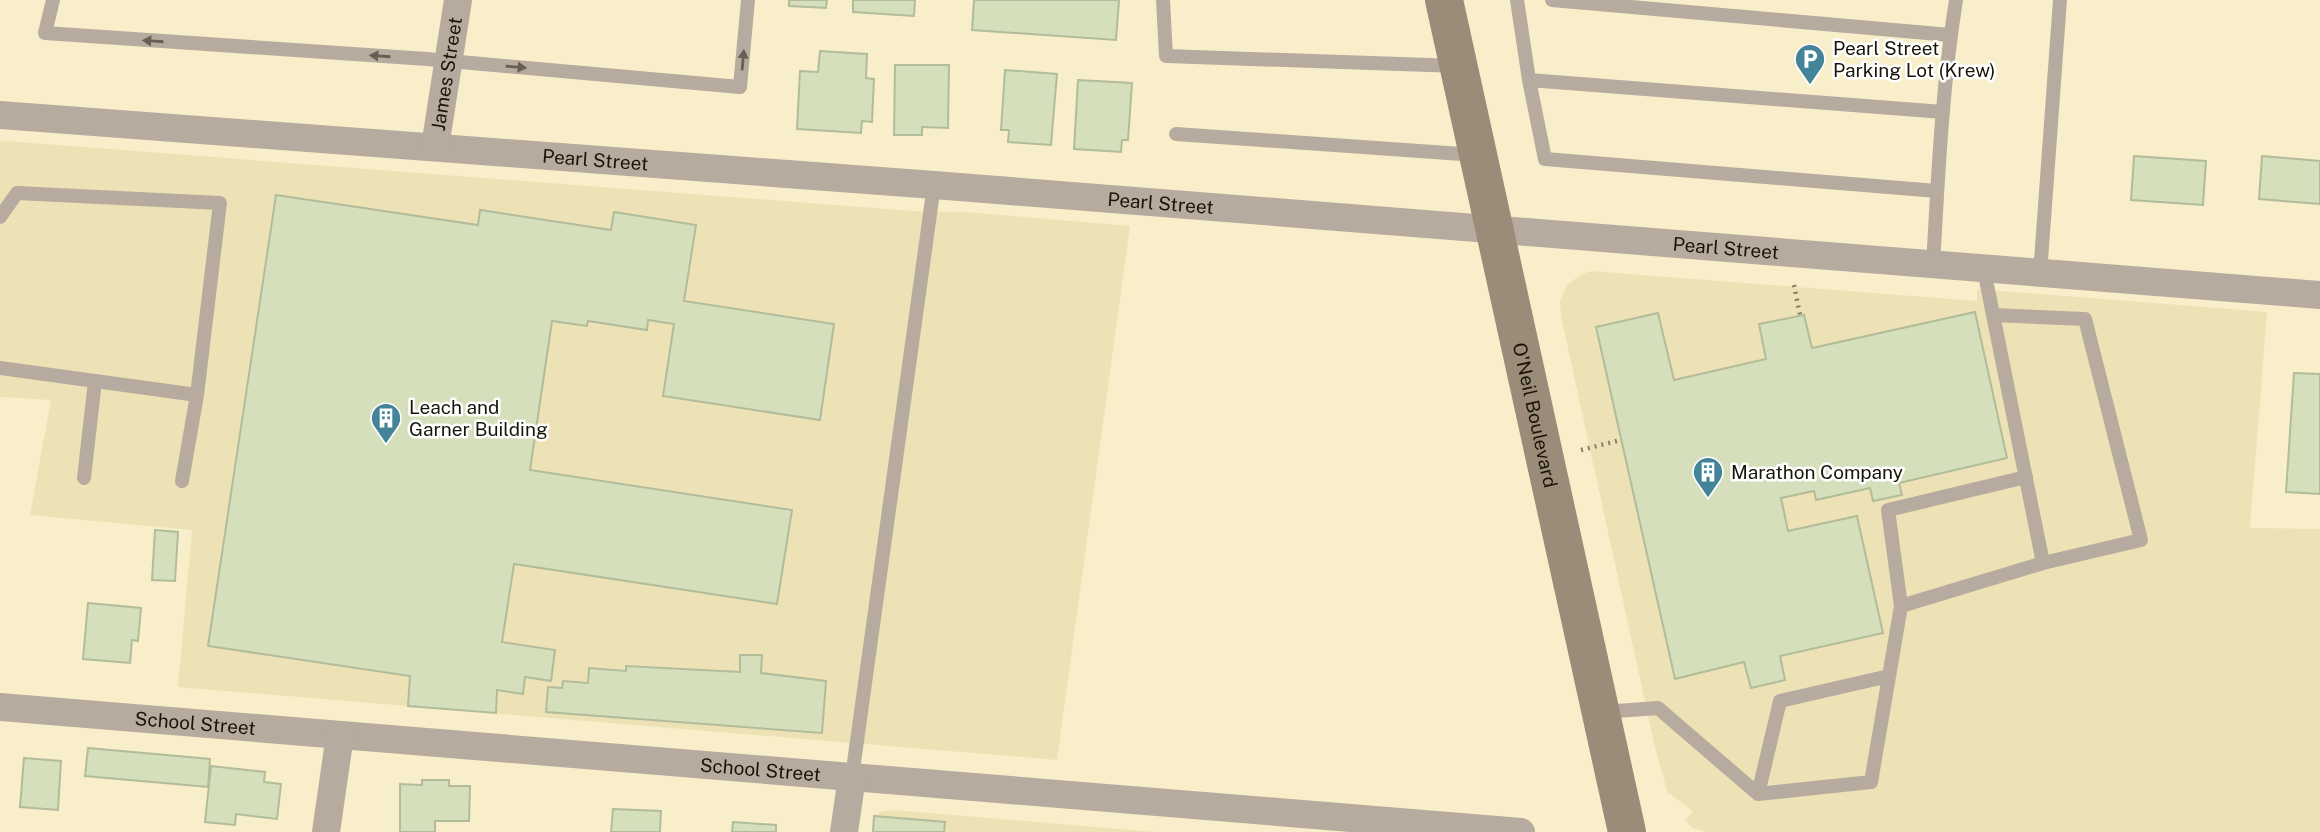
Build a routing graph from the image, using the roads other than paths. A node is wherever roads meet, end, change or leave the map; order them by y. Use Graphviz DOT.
graph roads {
  1 [pos="53,0"];
  2 [pos="458,0"];
  3 [pos="748,0"];
  4 [pos="1163,0"];
  5 [pos="1444,0"];
  6 [pos="1517,0"];
  7 [pos="1552,0"];
  8 [pos="1956,0"];
  9 [pos="2060,0"];
  10 [pos="1950,35"];
  11 [pos="448,61"];
  12 [pos="1458,66"];
  13 [pos="1529,79"];
  14 [pos="1943,112"];
  15 [pos="0,115"];
  16 [pos="1176,134"];
  17 [pos="435,148"];
  18 [pos="1478,155"];
  19 [pos="934,186"];
  20 [pos="1937,191"];
  21 [pos="0,217"];
  22 [pos="1494,230"];
  23 [pos="1933,266"];
  24 [pos="1984,270"];
  25 [pos="2040,274"];
  26 [pos="2320,295"];
  27 [pos="1993,314"];
  28 [pos="0,368"];
  29 [pos="94,381"];
  30 [pos="197,395"];
  31 [pos="2026,477"];
  32 [pos="84,478"];
  33 [pos="182,481"];
  34 [pos="2043,563"];
  35 [pos="1901,606"];
  36 [pos="1889,676"];
  37 [pos="0,707"];
  38 [pos="1600,712"];
  39 [pos="341,735"];
  40 [pos="852,777"];
  41 [pos="1758,794"];
  42 [pos="1330,824"];
  43 [pos="326,832"];
  44 [pos="844,832"];
  45 [pos="1521,832"];
  46 [pos="1627,832"];
  11 -- 1 [label="lane, one-way"];
  2 -- 11 [label="street, James Street"];
  11 -- 3 [label="lane, one-way"];
  4 -- 12 [label="lane"];
  5 -- 12 [label="main road, O'Neil Boulevard"];
  6 -- 13 [label="lane"];
  7 -- 10 [label="lane"];
  8 -- 10 [label="lane"];
  9 -- 25 [label="lane"];
  10 -- 14 [label="lane"];
  11 -- 17 [label="street, James Street"];
  12 -- 18 [label="main road, O'Neil Boulevard"];
  13 -- 14 [label="lane"];
  13 -- 20 [label="lane"];
  14 -- 20 [label="lane"];
  15 -- 17 [label="street, Pearl Street"];
  16 -- 18 [label="lane"];
  17 -- 19 [label="street, Pearl Street"];
  18 -- 22 [label="main road, O'Neil Boulevard"];
  19 -- 22 [label="street, Pearl Street"];
  19 -- 40 [label="lane"];
  20 -- 23 [label="lane"];
  21 -- 30 [label="lane"];
  22 -- 23 [label="street, Pearl Street"];
  22 -- 38 [label="main road, O'Neil Boulevard"];
  23 -- 24 [label="street, Pearl Street"];
  24 -- 25 [label="street, Pearl Street"];
  24 -- 27 [label="lane"];
  25 -- 26 [label="street, Pearl Street"];
  27 -- 31 [label="lane"];
  27 -- 34 [label="lane"];
  28 -- 29 [label="lane"];
  29 -- 30 [label="lane"];
  29 -- 32 [label="lane"];
  30 -- 33 [label="lane"];
  31 -- 34 [label="lane"];
  31 -- 35 [label="lane"];
  34 -- 35 [label="lane"];
  35 -- 36 [label="lane"];
  36 -- 41 [label="lane"];
  36 -- 41 [label="lane"];
  37 -- 39 [label="street, School Street"];
  38 -- 41 [label="lane"];
  38 -- 46 [label="main road, O'Neil Boulevard"];
  39 -- 40 [label="street, School Street"];
  39 -- 43 [label="street"];
  40 -- 42 [label="street, School Street"];
  40 -- 44 [label="street"];
  42 -- 45 [label="street, School Street"];
}
